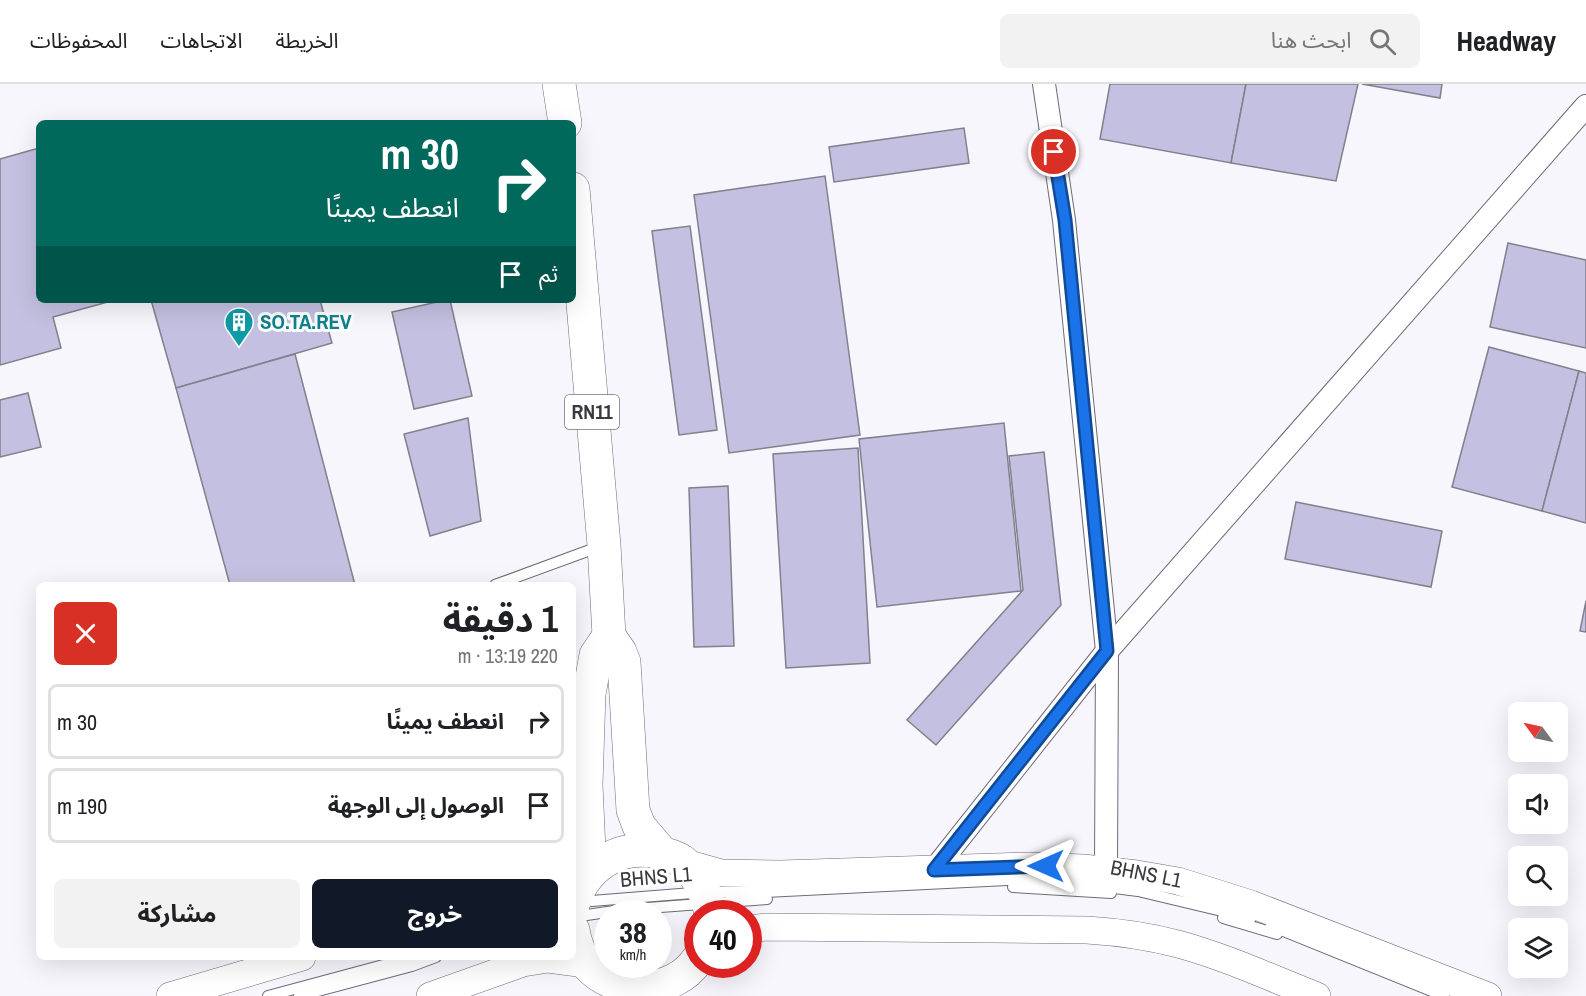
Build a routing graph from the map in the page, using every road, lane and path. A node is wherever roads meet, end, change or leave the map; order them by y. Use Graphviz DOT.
graph roads {
  1 [pos="559,84"];
  2 [pos="1044,84"];
  3 [pos="1586,106"];
  4 [pos="565,120"];
  5 [pos="576,223"];
  6 [pos="604,545"];
  7 [pos="503,582"];
  8 [pos="609,636"];
  9 [pos="1107,651"];
  10 [pos="672,857"];
  11 [pos="934,870"];
  12 [pos="1106,870"];
  13 [pos="578,891"];
  14 [pos="706,900"];
  15 [pos="724,900"];
  16 [pos="762,900"];
  17 [pos="684,903"];
  18 [pos="684,905"];
  19 [pos="576,917"];
  20 [pos="762,927"];
  21 [pos="576,944"];
  22 [pos="292,960"];
  23 [pos="402,960"];
  24 [pos="428,960"];
  25 [pos="542,960"];
  26 [pos="550,960"];
  27 [pos="684,975"];
  28 [pos="592,977"];
  29 [pos="652,993"];
  30 [pos="170,996"];
  31 [pos="268,996"];
  32 [pos="299,996"];
  33 [pos="430,996"];
  34 [pos="1317,996"];
  35 [pos="1431,996"];
  36 [pos="1444,996"];
  37 [pos="1488,996"];
  1 -- 4 [label="main road"];
  2 -- 9 [label="street"];
  3 -- 9 [label="street"];
  5 -- 6 [label="main road, RN11"];
  6 -- 7 [label="lane"];
  6 -- 8 [label="main road, RN11"];
  8 -- 10 [label="main road, RN11"];
  8 -- 13 [label="main road"];
  9 -- 11 [label="street"];
  9 -- 12 [label="street"];
  10 -- 11 [label="street"];
  10 -- 13 [label="main road"];
  10 -- 14 [label="main road, RN11"];
  11 -- 12 [label="street"];
  12 -- 37 [label="street"];
  13 -- 17 [label="lane, BHNS L1"];
  15 -- 36 [label="lane, BHNS L1"];
  16 -- 35 [label="lane, BHNS L1"];
  18 -- 19 [label="lane, BHNS L1"];
  20 -- 34 [label="street"];
  21 -- 28 [label="main road"];
  22 -- 30 [label="street"];
  23 -- 31 [label="lane"];
  24 -- 32 [label="lane"];
  25 -- 33 [label="street"];
  26 -- 28 [label="street"];
  27 -- 29 [label="main road"];
  28 -- 29 [label="main road"];
}
